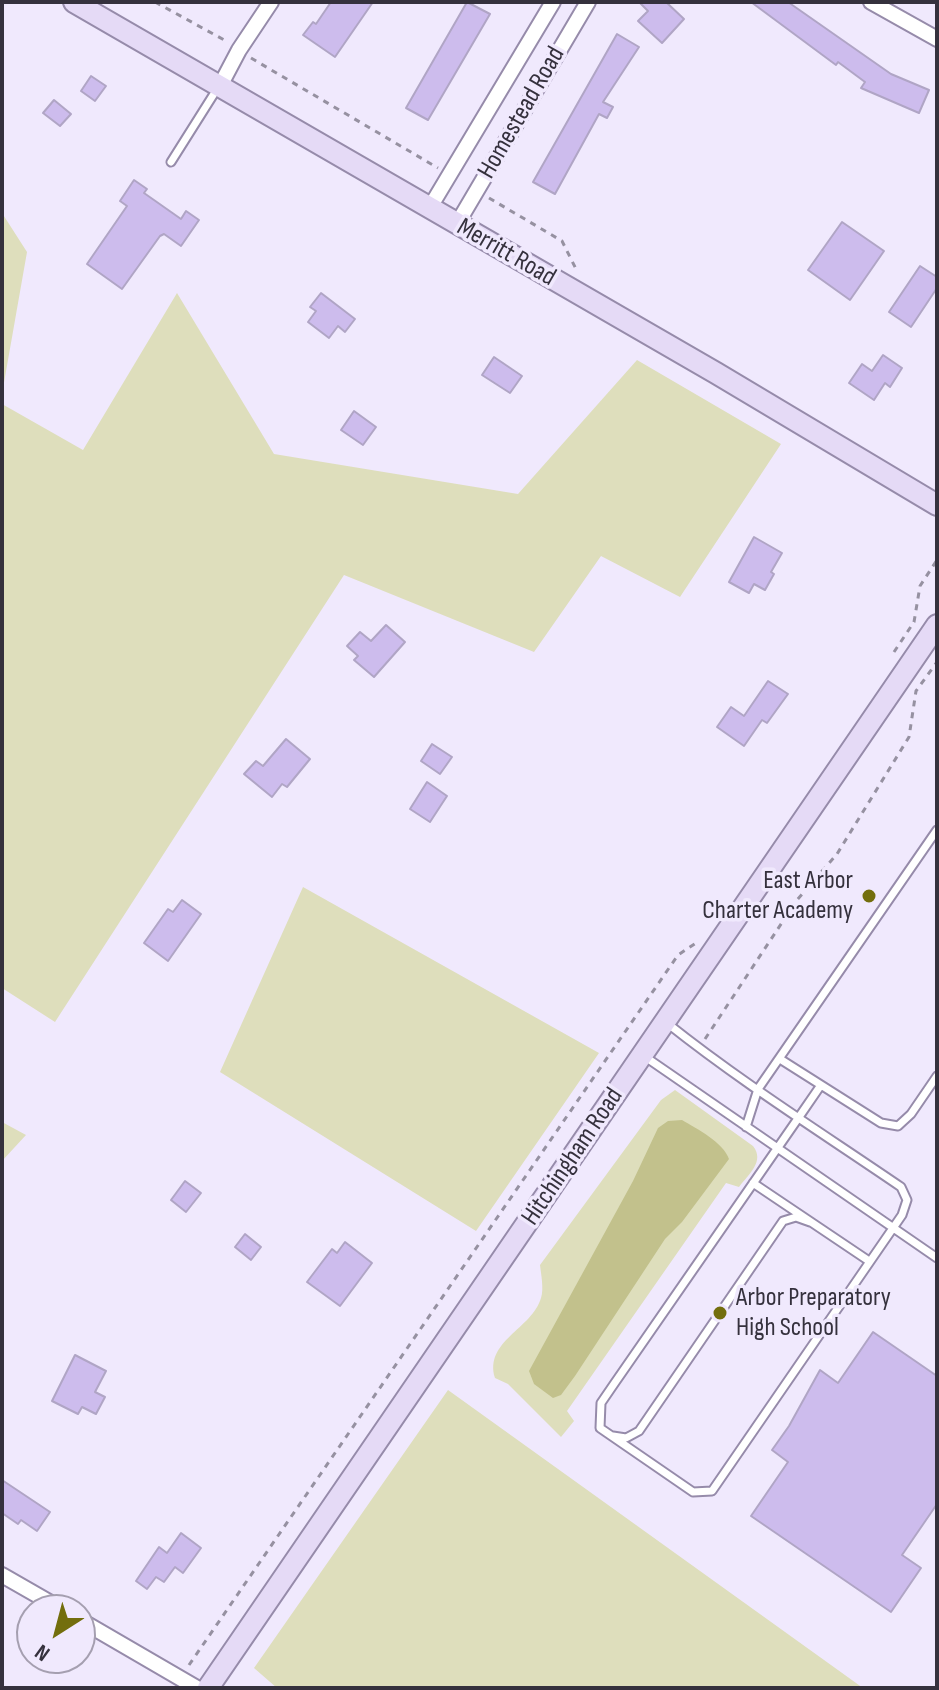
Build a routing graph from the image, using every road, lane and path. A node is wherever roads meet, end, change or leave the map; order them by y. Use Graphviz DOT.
graph roads {
  1 [pos="74,2"];
  2 [pos="155,2"];
  3 [pos="271,2"];
  4 [pos="553,2"];
  5 [pos="588,2"];
  6 [pos="871,2"];
  7 [pos="937,39"];
  8 [pos="227,42"];
  9 [pos="249,56"];
  10 [pos="220,86"];
  11 [pos="171,162"];
  12 [pos="441,170"];
  13 [pos="429,209"];
  14 [pos="457,224"];
  15 [pos="937,505"];
  16 [pos="937,560"];
  17 [pos="937,625"];
  18 [pos="887,662"];
  19 [pos="937,662"];
  20 [pos="937,830"];
  21 [pos="696,943"];
  22 [pos="665,1021"];
  23 [pos="699,1048"];
  24 [pos="642,1055"];
  25 [pos="780,1059"];
  26 [pos="937,1076"];
  27 [pos="821,1085"];
  28 [pos="758,1089"];
  29 [pos="799,1117"];
  30 [pos="746,1127"];
  31 [pos="777,1148"];
  32 [pos="753,1183"];
  33 [pos="810,1222"];
  34 [pos="892,1227"];
  35 [pos="937,1258"];
  36 [pos="869,1261"];
  37 [pos="611,1435"];
  38 [pos="2,1575"];
  39 [pos="35,1594"];
  40 [pos="96,1629"];
  41 [pos="180,1678"];
  42 [pos="197,1688"];
  43 [pos="208,1688"];
  1 -- 10 [label="street, Merritt Road"];
  2 -- 8 [label="path"];
  3 -- 10 [label="street"];
  4 -- 13 [label="street, Homestead Road"];
  5 -- 14 [label="street, Homestead Road"];
  6 -- 7 [label="street"];
  9 -- 12 [label="path"];
  10 -- 11 [label="lane"];
  10 -- 13 [label="street, Merritt Road"];
  13 -- 14 [label="street, Merritt Road"];
  14 -- 15 [label="street, Merritt Road"];
  16 -- 18 [label="path"];
  17 -- 22 [label="street, Hitchingham Road"];
  19 -- 23 [label="path"];
  20 -- 25 [label="lane"];
  21 -- 41 [label="path"];
  22 -- 23 [label="lane"];
  22 -- 24 [label="street, Hitchingham Road"];
  23 -- 28 [label="lane"];
  24 -- 30 [label="lane"];
  24 -- 43 [label="street, Hitchingham Road"];
  25 -- 27 [label="lane"];
  25 -- 28 [label="lane"];
  26 -- 27 [label="lane"];
  27 -- 29 [label="lane"];
  28 -- 29 [label="lane"];
  28 -- 30 [label="lane"];
  29 -- 31 [label="lane"];
  29 -- 34 [label="lane"];
  30 -- 31 [label="lane"];
  31 -- 32 [label="lane"];
  31 -- 34 [label="lane"];
  32 -- 33 [label="lane"];
  32 -- 37 [label="lane"];
  33 -- 36 [label="lane"];
  33 -- 37 [label="lane"];
  34 -- 35 [label="lane"];
  34 -- 36 [label="lane"];
  36 -- 37 [label="lane"];
  38 -- 39 [label="street"];
  40 -- 41 [label="street"];
  41 -- 42 [label="street"];
}
